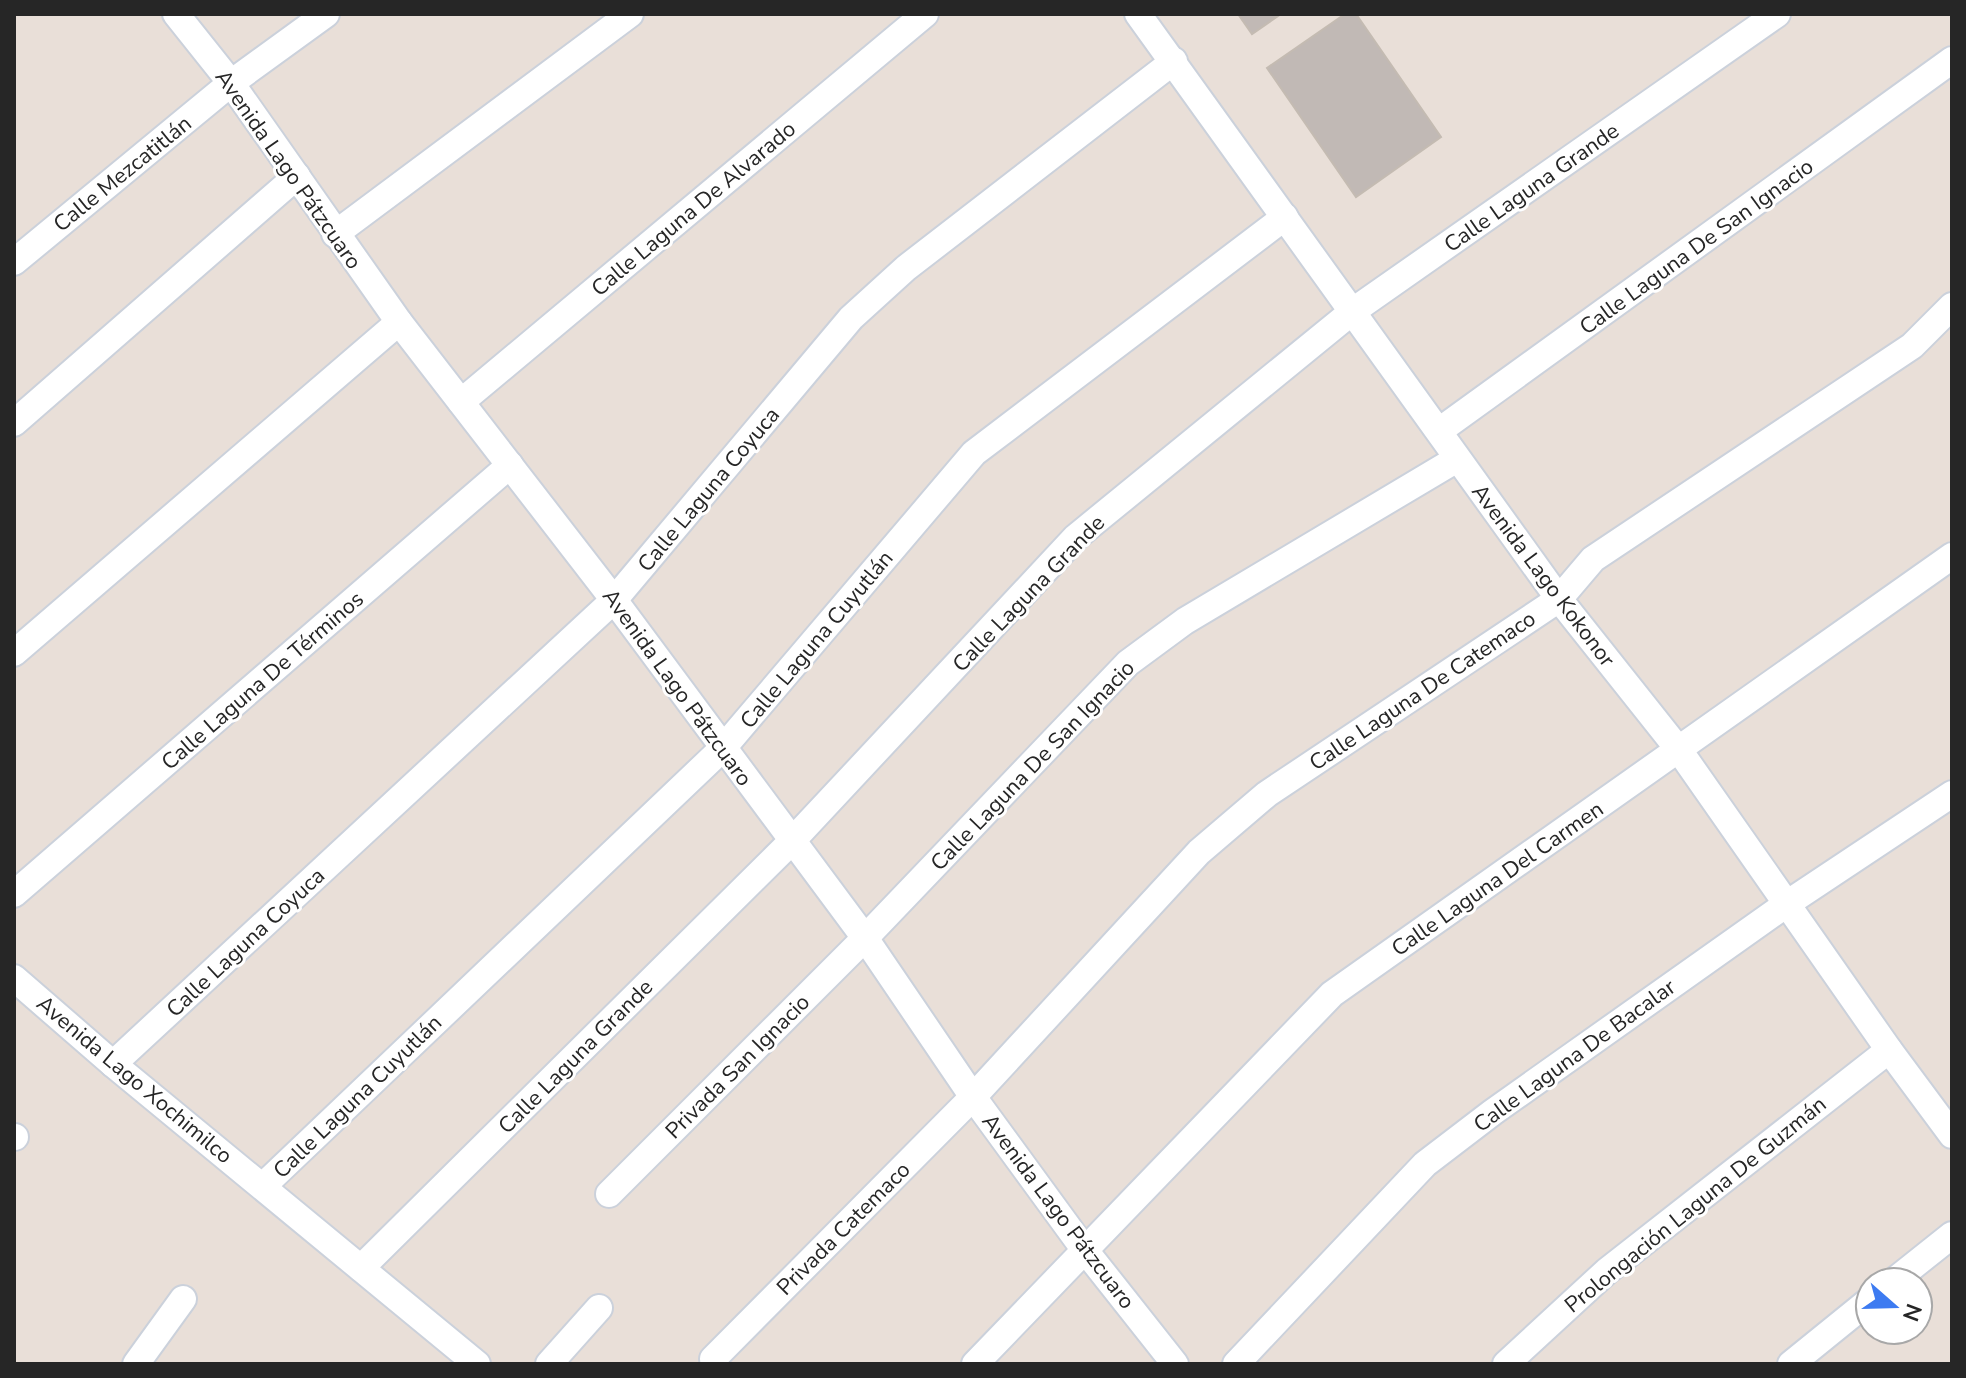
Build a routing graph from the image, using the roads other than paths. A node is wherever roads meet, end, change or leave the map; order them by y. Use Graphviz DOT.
graph roads {
  1 [pos="176,14"];
  2 [pos="326,14"];
  3 [pos="630,14"];
  4 [pos="925,14"];
  5 [pos="1138,14"];
  6 [pos="1777,14"];
  7 [pos="1952,60"];
  8 [pos="1174,61"];
  9 [pos="231,83"];
  10 [pos="297,176"];
  11 [pos="1285,217"];
  12 [pos="335,234"];
  13 [pos="14,262"];
  14 [pos="1952,306"];
  15 [pos="1353,311"];
  16 [pos="399,322"];
  17 [pos="461,402"];
  18 [pos="14,423"];
  19 [pos="1439,431"];
  20 [pos="1457,459"];
  21 [pos="510,465"];
  22 [pos="1952,556"];
  23 [pos="1559,599"];
  24 [pos="614,600"];
  25 [pos="14,653"];
  26 [pos="723,748"];
  27 [pos="1679,750"];
  28 [pos="1952,794"];
  29 [pos="791,842"];
  30 [pos="14,894"];
  31 [pos="1788,903"];
  32 [pos="865,938"];
  33 [pos="14,978"];
  34 [pos="1889,1050"];
  35 [pos="113,1064"];
  36 [pos="973,1097"];
  37 [pos="1952,1135"];
  38 [pos="263,1186"];
  39 [pos="609,1194"];
  40 [pos="1952,1235"];
  41 [pos="1084,1249"];
  42 [pos="1913,1266"];
  43 [pos="361,1268"];
  44 [pos="183,1299"];
  45 [pos="599,1308"];
  46 [pos="1854,1313"];
  47 [pos="713,1359"];
  48 [pos="136,1364"];
  49 [pos="477,1364"];
  50 [pos="549,1364"];
  51 [pos="975,1364"];
  52 [pos="1175,1364"];
  53 [pos="1236,1364"];
  54 [pos="1506,1364"];
  55 [pos="1791,1364"];
  1 -- 9 [label="street, Avenida Lago Pátzcuaro"];
  2 -- 9 [label="street, Calle Mezcatitlán"];
  3 -- 12 [label="street"];
  4 -- 17 [label="street, Calle Laguna De Alvarado"];
  5 -- 8 [label="street, Avenida Lago Kokonor"];
  6 -- 15 [label="street, Calle Laguna Grande"];
  7 -- 19 [label="street, Calle Laguna De San Ignacio"];
  8 -- 11 [label="street, Avenida Lago Kokonor"];
  8 -- 24 [label="street, Calle Laguna Coyuca"];
  9 -- 10 [label="street, Avenida Lago Pátzcuaro"];
  9 -- 13 [label="street, Calle Mezcatitlán"];
  10 -- 12 [label="street, Avenida Lago Pátzcuaro"];
  10 -- 18 [label="street"];
  11 -- 15 [label="street, Avenida Lago Kokonor"];
  11 -- 26 [label="street, Calle Laguna Cuyutlán"];
  12 -- 16 [label="street, Avenida Lago Pátzcuaro"];
  14 -- 23 [label="street, Calle Laguna De Catemaco"];
  15 -- 19 [label="street, Avenida Lago Kokonor"];
  15 -- 29 [label="street, Calle Laguna Grande"];
  16 -- 17 [label="street, Avenida Lago Pátzcuaro"];
  16 -- 25 [label="street"];
  17 -- 21 [label="street, Avenida Lago Pátzcuaro"];
  19 -- 20 [label="street, Avenida Lago Kokonor"];
  20 -- 23 [label="street, Avenida Lago Kokonor"];
  20 -- 32 [label="street, Calle Laguna De San Ignacio"];
  21 -- 24 [label="street, Avenida Lago Pátzcuaro"];
  21 -- 30 [label="street, Calle Laguna De Términos"];
  22 -- 27 [label="street, Calle Laguna Del Carmen"];
  23 -- 27 [label="street, Avenida Lago Kokonor"];
  23 -- 36 [label="street, Calle Laguna De Catemaco"];
  24 -- 26 [label="street, Avenida Lago Pátzcuaro"];
  24 -- 35 [label="street, Calle Laguna Coyuca"];
  26 -- 29 [label="street, Avenida Lago Pátzcuaro"];
  26 -- 38 [label="street, Calle Laguna Cuyutlán"];
  27 -- 31 [label="street, Avenida Lago Kokonor"];
  27 -- 41 [label="street, Calle Laguna Del Carmen"];
  28 -- 31 [label="street, Calle Laguna De Bacalar"];
  29 -- 32 [label="street, Avenida Lago Pátzcuaro"];
  29 -- 43 [label="street, Calle Laguna Grande"];
  31 -- 34 [label="street, Avenida Lago Kokonor"];
  31 -- 53 [label="street, Calle Laguna De Bacalar"];
  32 -- 36 [label="street, Avenida Lago Pátzcuaro"];
  32 -- 39 [label="street, Privada San Ignacio"];
  33 -- 35 [label="street, Avenida Lago Xochimilco"];
  34 -- 37 [label="street, Avenida Lago Kokonor"];
  34 -- 54 [label="street, Prolongación Laguna De Guzmán"];
  35 -- 38 [label="street, Avenida Lago Xochimilco"];
  36 -- 41 [label="street, Avenida Lago Pátzcuaro"];
  36 -- 47 [label="street, Privada Catemaco"];
  38 -- 43 [label="street, Avenida Lago Xochimilco"];
  40 -- 42 [label="street"];
  41 -- 51 [label="street, Calle Laguna Del Carmen"];
  41 -- 52 [label="street, Avenida Lago Pátzcuaro"];
  43 -- 49 [label="street, Avenida Lago Xochimilco"];
  44 -- 48 [label="street"];
  45 -- 50 [label="street"];
  46 -- 55 [label="street"];
}
